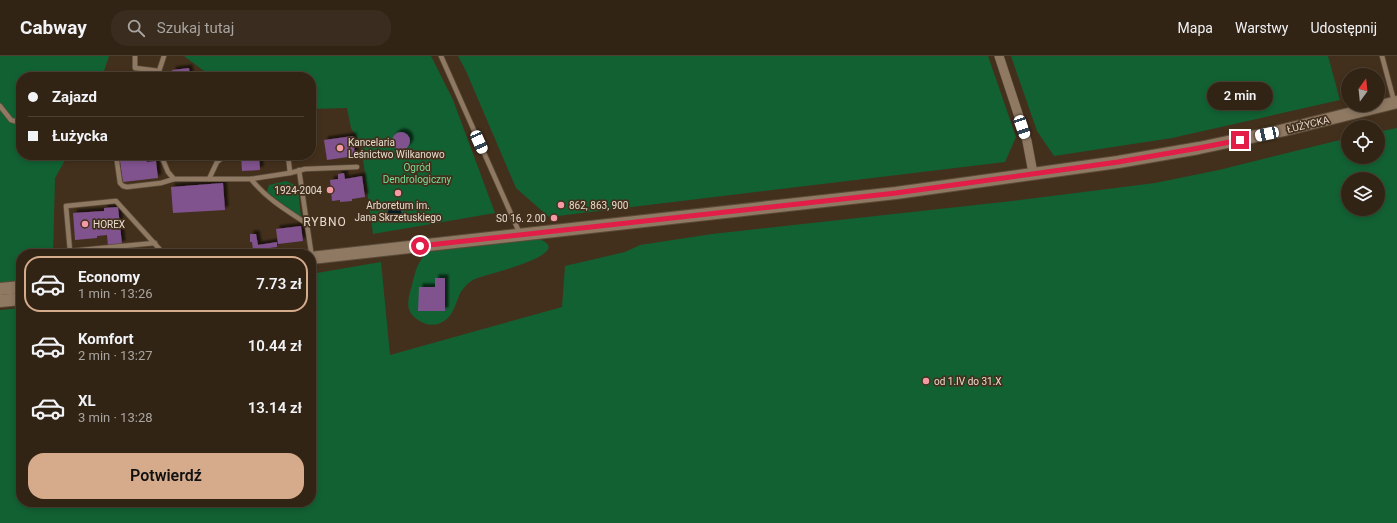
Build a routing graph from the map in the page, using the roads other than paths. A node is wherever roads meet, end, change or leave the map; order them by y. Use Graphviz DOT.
graph roads {
  1 [pos="135,56"];
  2 [pos="164,56"];
  3 [pos="441,56"];
  4 [pos="998,56"];
  5 [pos="1382,56"];
  6 [pos="159,71"];
  7 [pos="1396,102"];
  8 [pos="0,106"];
  9 [pos="16,122"];
  10 [pos="116,160"];
  11 [pos="163,160"];
  12 [pos="220,160"];
  13 [pos="289,160"];
  14 [pos="357,167"];
  15 [pos="299,170"];
  16 [pos="290,173"];
  17 [pos="1033,173"];
  18 [pos="209,178"];
  19 [pos="250,179"];
  20 [pos="174,180"];
  21 [pos="306,223"];
  22 [pos="520,234"];
  23 [pos="155,243"];
  24 [pos="69,249"];
  25 [pos="103,249"];
  26 [pos="160,249"];
  27 [pos="310,249"];
  28 [pos="316,257"];
  29 [pos="16,287"];
  30 [pos="0,289"];
  31 [pos="16,299"];
  32 [pos="0,301"];
  1 -- 6 [label="lane"];
  2 -- 6 [label="lane"];
  3 -- 22 [label="lane"];
  4 -- 17 [label="street"];
  5 -- 7 [label="lane"];
  7 -- 17 [label="main road, ŁUŻYCKA"];
  8 -- 9 [label="lane"];
  10 -- 20 [label="lane"];
  11 -- 20 [label="lane"];
  12 -- 18 [label="lane"];
  13 -- 16 [label="lane"];
  14 -- 15 [label="lane"];
  15 -- 16 [label="lane"];
  15 -- 21 [label="lane"];
  16 -- 19 [label="lane"];
  17 -- 22 [label="main road, ŁUŻYCKA"];
  18 -- 19 [label="lane"];
  18 -- 20 [label="lane"];
  19 -- 21 [label="lane"];
  21 -- 27 [label="lane"];
  22 -- 28 [label="main road, ŁUŻYCKA"];
  23 -- 24 [label="lane"];
  23 -- 25 [label="lane"];
  23 -- 26 [label="lane"];
  29 -- 30 [label="main road"];
  31 -- 32 [label="main road"];
}
